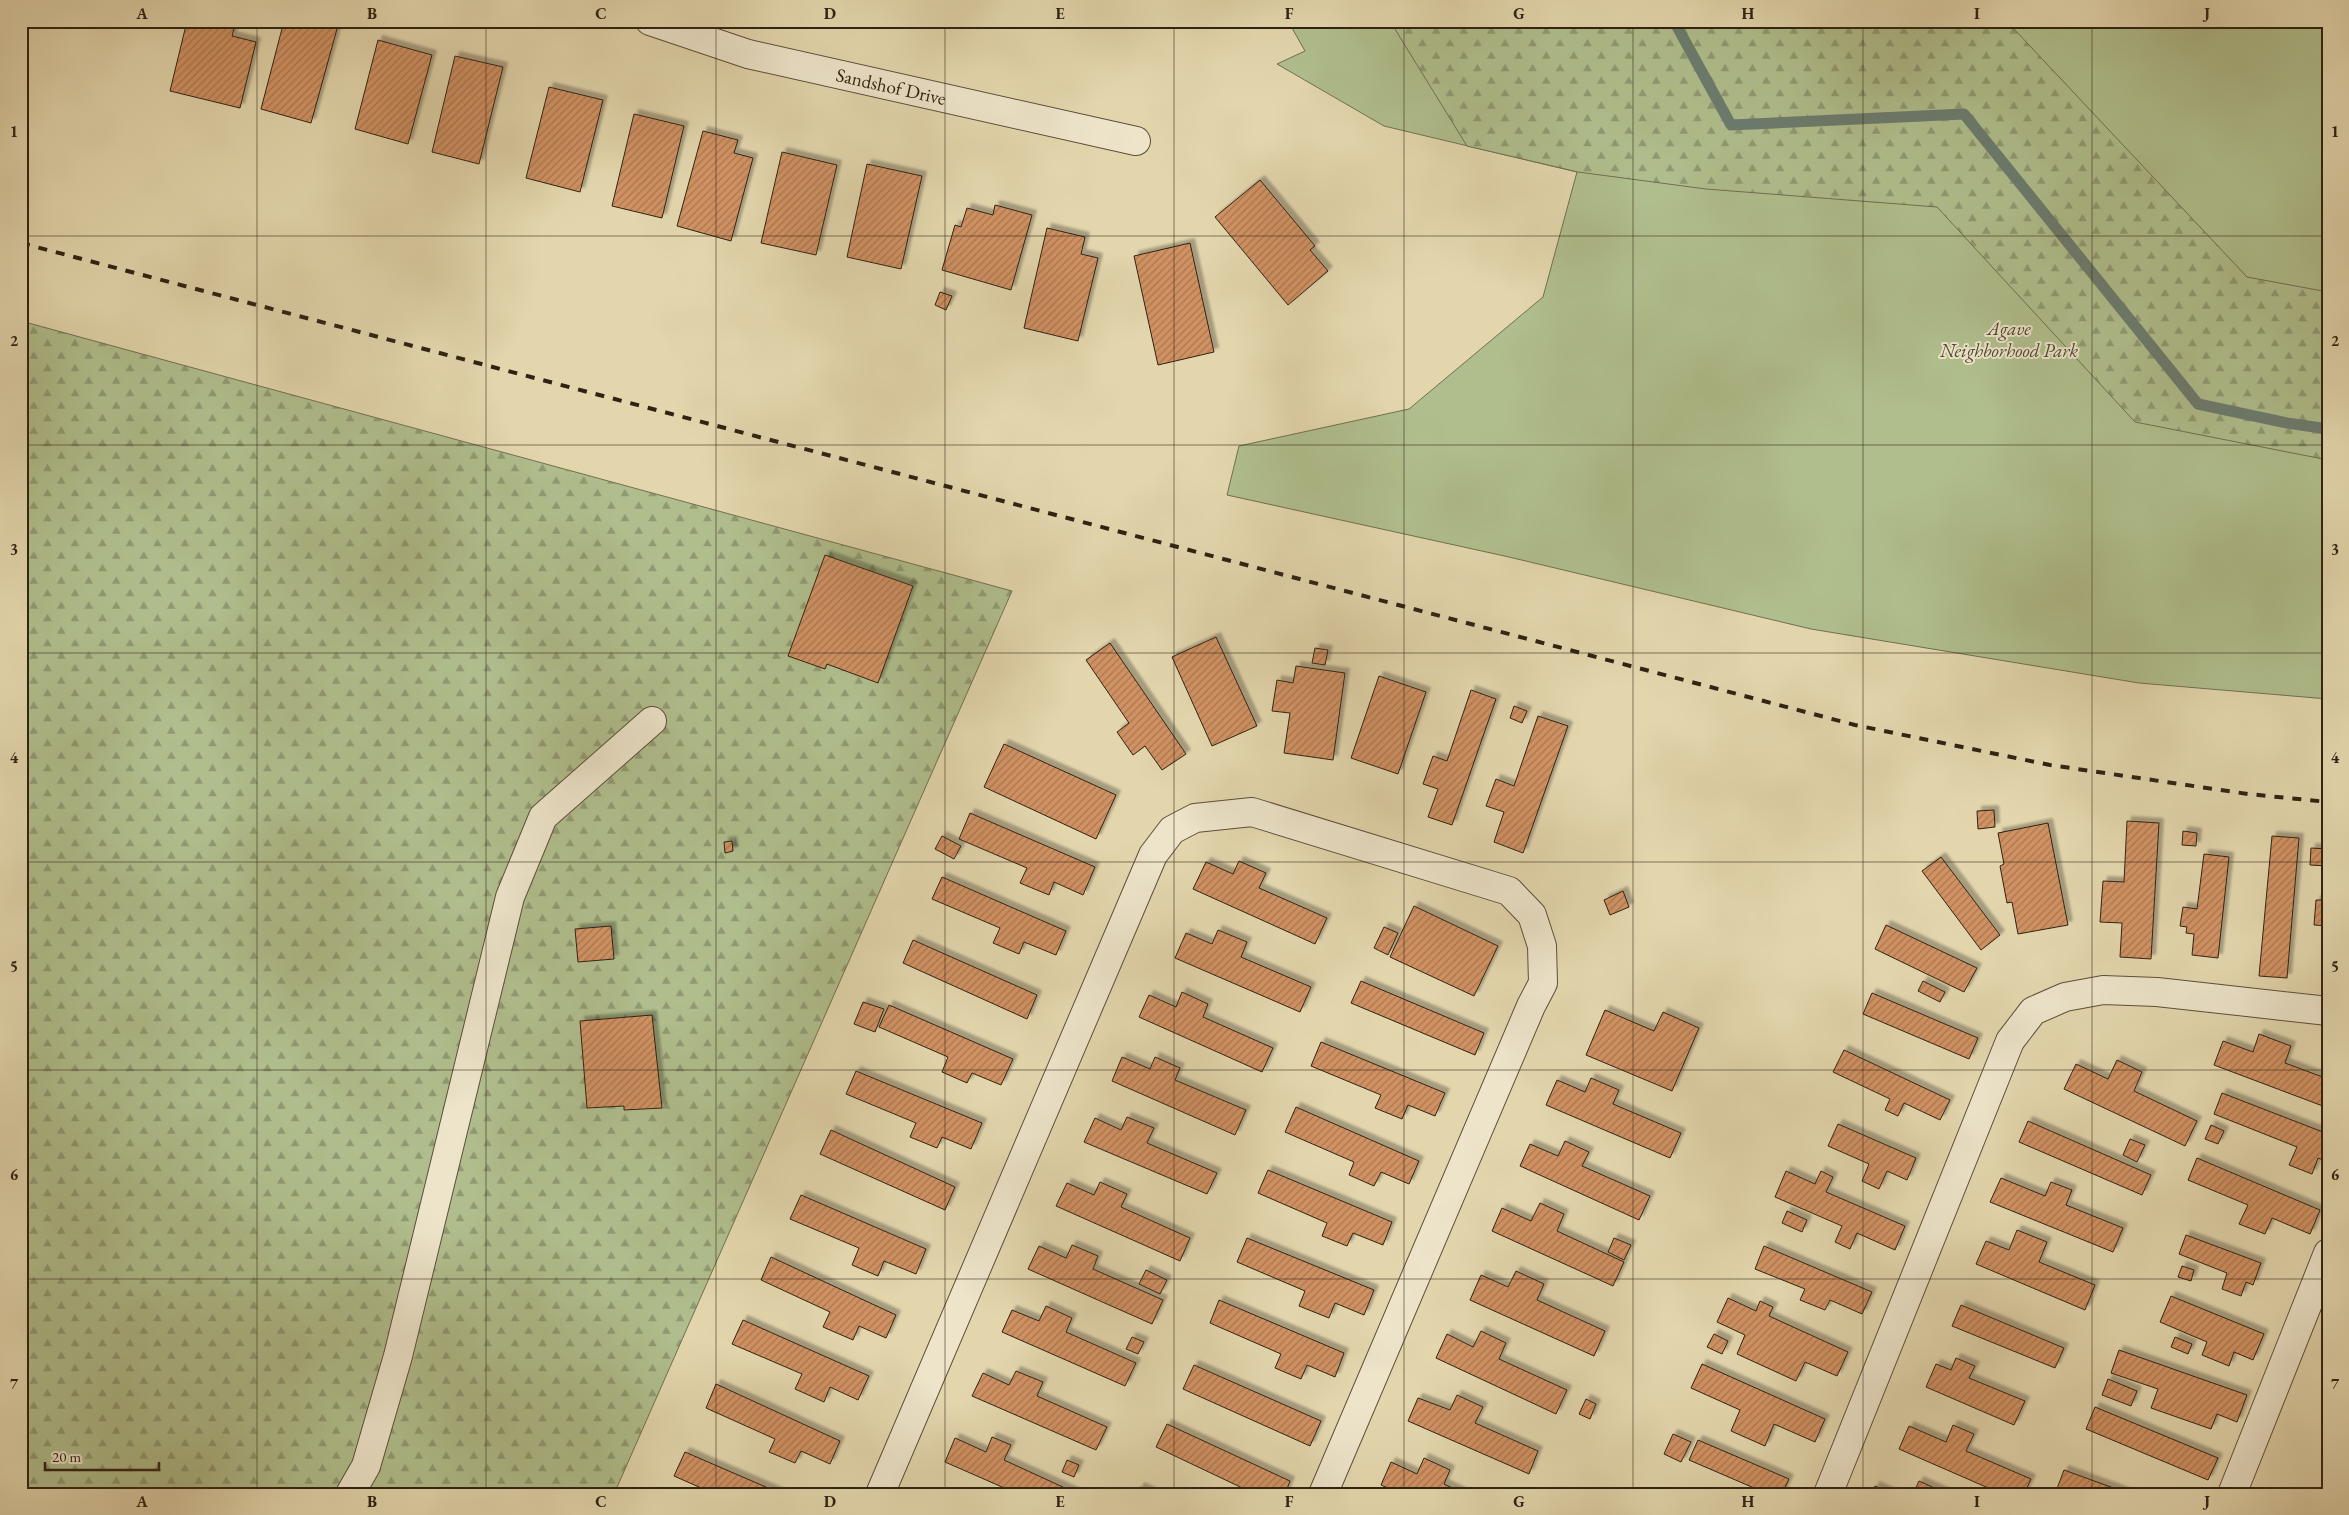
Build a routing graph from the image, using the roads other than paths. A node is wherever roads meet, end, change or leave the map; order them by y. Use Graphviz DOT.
graph roads {
  1 [pos="650,21"];
  2 [pos="1136,141"];
  3 [pos="652,721"];
  4 [pos="2328,1011"];
  5 [pos="2328,1253"];
  6 [pos="350,1494"];
  7 [pos="880,1494"];
  8 [pos="1322,1494"];
  9 [pos="1828,1494"];
  10 [pos="2232,1494"];
  1 -- 2 [label="street, Sandshof Drive"];
  3 -- 6 [label="street"];
  4 -- 9 [label="street"];
  5 -- 10 [label="street"];
  7 -- 8 [label="street"];
}
